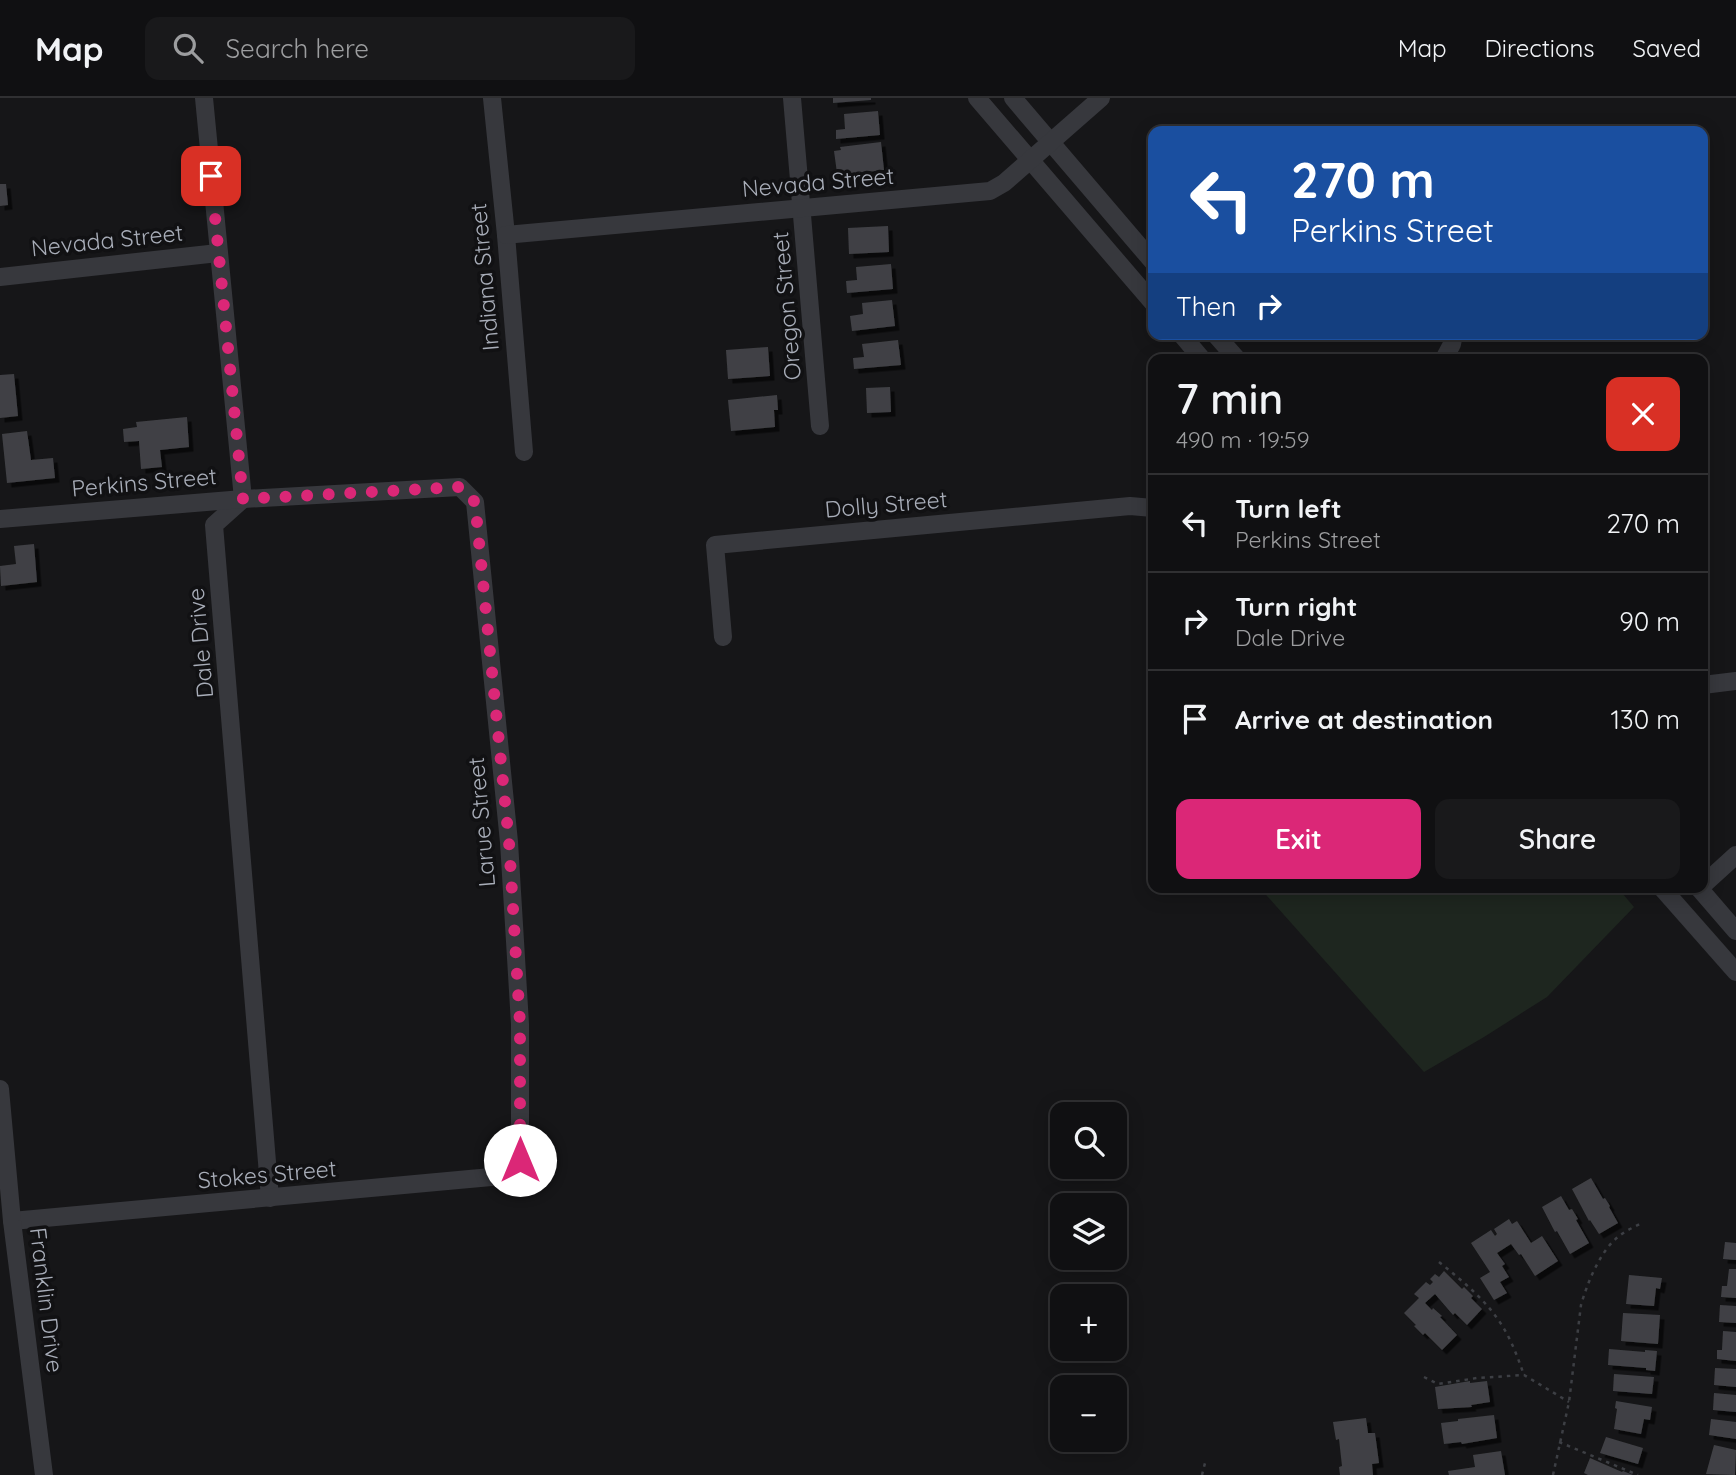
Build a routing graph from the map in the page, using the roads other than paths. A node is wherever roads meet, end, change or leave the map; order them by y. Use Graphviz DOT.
graph roads {
  1 [pos="204,98"];
  2 [pos="492,98"];
  3 [pos="792,98"];
  4 [pos="977,98"];
  5 [pos="1013,98"];
  6 [pos="1101,98"];
  7 [pos="1050,141"];
  8 [pos="1030,160"];
  9 [pos="802,207"];
  10 [pos="506,235"];
  11 [pos="218,253"];
  12 [pos="1148,256"];
  13 [pos="0,277"];
  14 [pos="1148,297"];
  15 [pos="1186,340"];
  16 [pos="1221,340"];
  17 [pos="1198,354"];
  18 [pos="1233,354"];
  19 [pos="820,426"];
  20 [pos="524,452"];
  21 [pos="460,487"];
  22 [pos="243,499"];
  23 [pos="1148,508"];
  24 [pos="0,519"];
  25 [pos="723,637"];
  26 [pos="1736,681"];
  27 [pos="1708,684"];
  28 [pos="1736,855"];
  29 [pos="1708,880"];
  30 [pos="1666,893"];
  31 [pos="1693,893"];
  32 [pos="1705,893"];
  33 [pos="1678,906"];
  34 [pos="1736,931"];
  35 [pos="1736,972"];
  36 [pos="0,1089"];
  37 [pos="520,1160"];
  38 [pos="271,1198"];
  39 [pos="12,1221"];
  40 [pos="44,1475"];
  1 -- 11 [label="street"];
  2 -- 10 [label="street, Indiana Street"];
  3 -- 9 [label="street, Oregon Street"];
  4 -- 8 [label="street"];
  5 -- 7 [label="street"];
  6 -- 7 [label="street, Nevada Street"];
  7 -- 8 [label="street, Nevada Street"];
  7 -- 12 [label="street"];
  8 -- 9 [label="street, Nevada Street"];
  8 -- 14 [label="street"];
  9 -- 10 [label="street, Nevada Street"];
  9 -- 19 [label="street, Oregon Street"];
  10 -- 20 [label="street, Indiana Street"];
  11 -- 13 [label="street, Nevada Street"];
  11 -- 22 [label="street"];
  15 -- 17 [label="street"];
  16 -- 18 [label="street"];
  21 -- 22 [label="street, Perkins Street"];
  21 -- 37 [label="street, Larue Street"];
  22 -- 24 [label="street, Perkins Street"];
  22 -- 38 [label="street, Dale Drive"];
  23 -- 25 [label="street, Dolly Street"];
  26 -- 27 [label="street"];
  28 -- 29 [label="street"];
  30 -- 33 [label="street"];
  31 -- 33 [label="street"];
  32 -- 34 [label="street"];
  33 -- 35 [label="street"];
  36 -- 39 [label="street, Franklin Drive"];
  37 -- 38 [label="street, Stokes Street"];
  38 -- 39 [label="street, Stokes Street"];
  39 -- 40 [label="street, Franklin Drive"];
}
